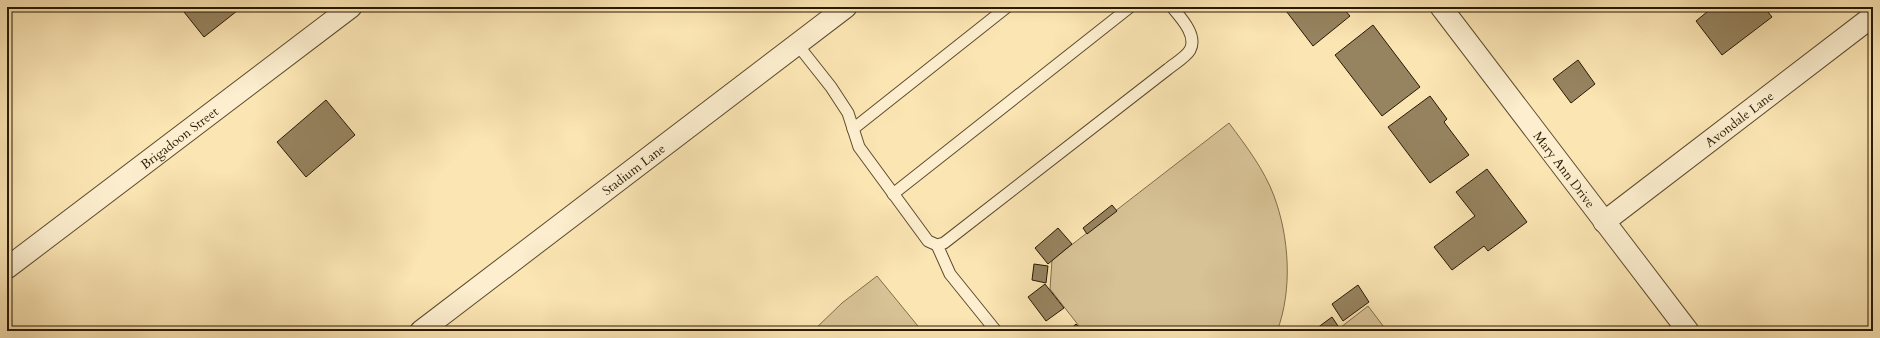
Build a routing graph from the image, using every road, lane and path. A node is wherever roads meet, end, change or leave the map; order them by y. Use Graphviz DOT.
graph roads {
  1 [pos="351,7"];
  2 [pos="846,7"];
  3 [pos="1007,7"];
  4 [pos="1130,7"];
  5 [pos="1172,7"];
  6 [pos="1441,7"];
  7 [pos="1873,16"];
  8 [pos="797,44"];
  9 [pos="853,129"];
  10 [pos="893,194"];
  11 [pos="1604,222"];
  12 [pos="937,245"];
  13 [pos="7,268"];
  14 [pos="421,331"];
  15 [pos="996,331"];
  16 [pos="1688,331"];
  1 -- 13 [label="street, Brigadoon Street"];
  2 -- 8 [label="street, Stadium Lane"];
  3 -- 9 [label="lane"];
  4 -- 10 [label="lane"];
  5 -- 12 [label="lane"];
  6 -- 11 [label="street, Mary Ann Drive"];
  7 -- 11 [label="street, Avondale Lane"];
  8 -- 9 [label="lane"];
  8 -- 14 [label="street, Stadium Lane"];
  9 -- 10 [label="lane"];
  10 -- 12 [label="lane"];
  11 -- 16 [label="street, Mary Ann Drive"];
  12 -- 15 [label="lane"];
}
